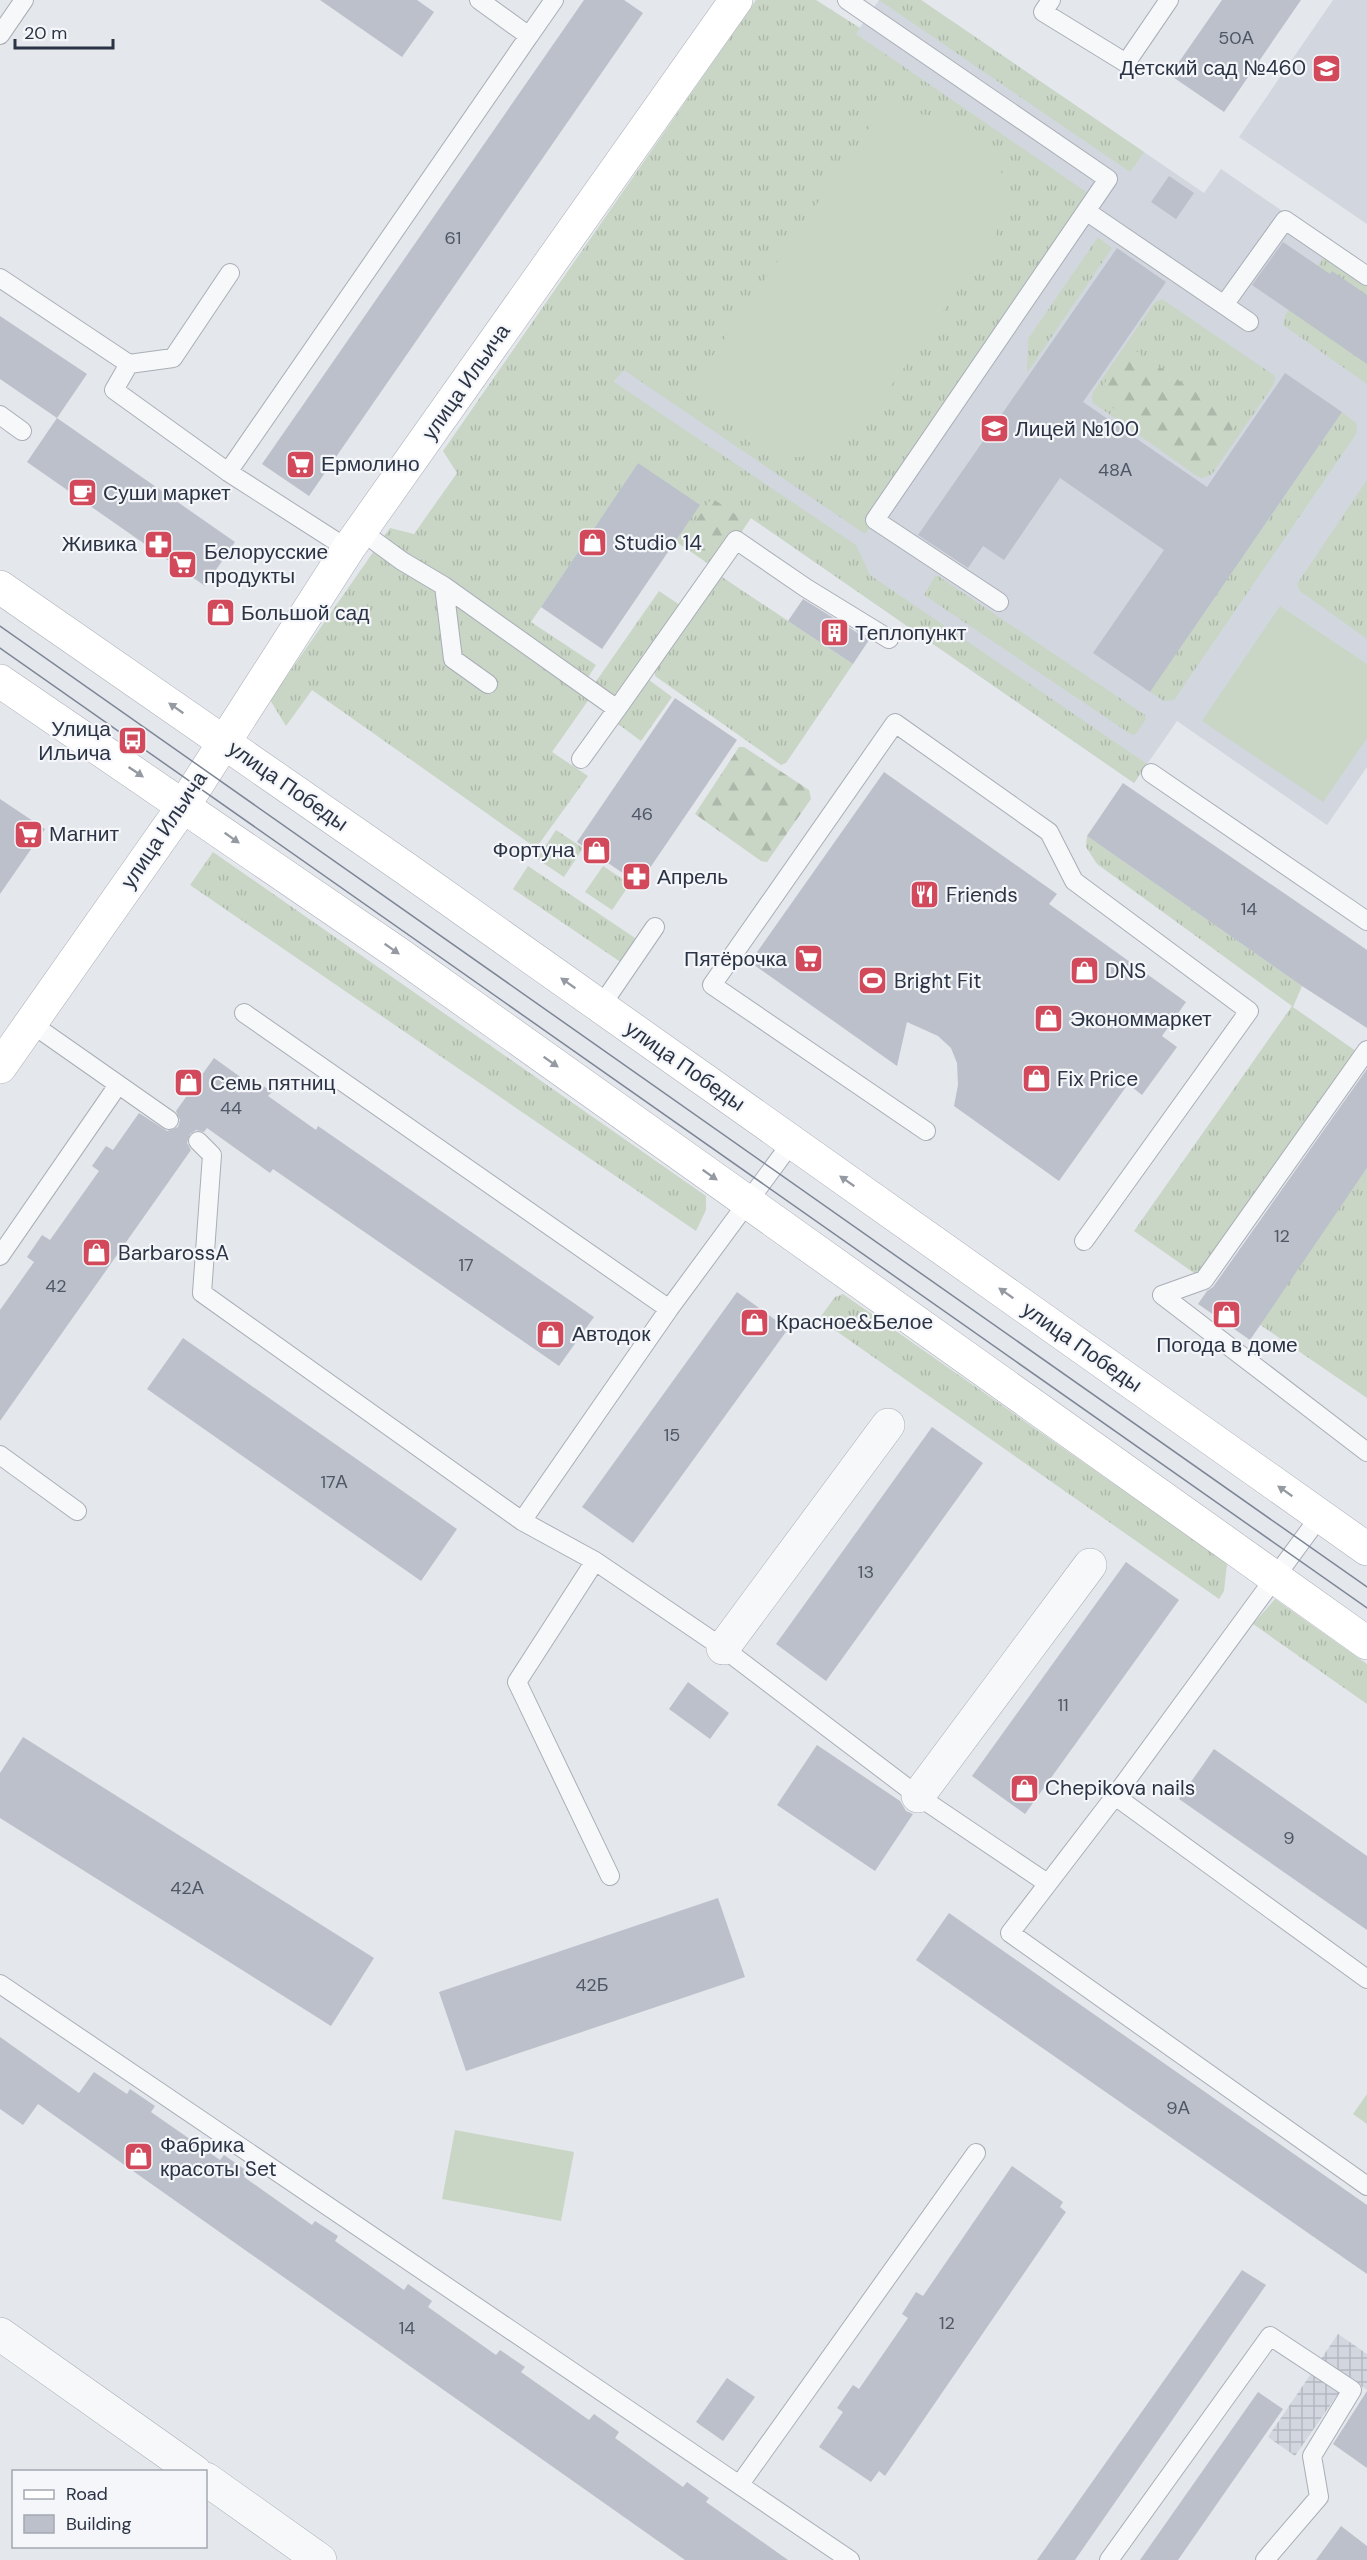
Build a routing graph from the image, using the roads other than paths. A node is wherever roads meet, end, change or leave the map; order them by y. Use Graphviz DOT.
graph roads {
  1 [pos="24,0"];
  2 [pos="479,0"];
  3 [pos="554,0"];
  4 [pos="736,0"];
  5 [pos="847,0"];
  6 [pos="1051,0"];
  7 [pos="1169,0"];
  8 [pos="0,35"];
  9 [pos="529,36"];
  10 [pos="1086,211"];
  11 [pos="230,273"];
  12 [pos="1367,276"];
  13 [pos="0,278"];
  14 [pos="1224,305"];
  15 [pos="1249,322"];
  16 [pos="129,364"];
  17 [pos="0,415"];
  18 [pos="22,431"];
  19 [pos="228,472"];
  20 [pos="354,540"];
  21 [pos="444,586"];
  22 [pos="0,587"];
  23 [pos="999,602"];
  24 [pos="889,639"];
  25 [pos="0,681"];
  26 [pos="488,684"];
  27 [pos="617,709"];
  28 [pos="224,741"];
  29 [pos="580,759"];
  30 [pos="1151,774"];
  31 [pos="183,805"];
  32 [pos="1367,921"];
  33 [pos="656,927"];
  34 [pos="600,1006"];
  35 [pos="244,1013"];
  36 [pos="32,1024"];
  37 [pos="1367,1050"];
  38 [pos="0,1067"];
  39 [pos="118,1085"];
  40 [pos="170,1120"];
  41 [pos="926,1131"];
  42 [pos="198,1141"];
  43 [pos="792,1142"];
  44 [pos="748,1202"];
  45 [pos="1084,1241"];
  46 [pos="0,1256"];
  47 [pos="669,1309"];
  48 [pos="888,1425"];
  49 [pos="1367,1452"];
  50 [pos="0,1455"];
  51 [pos="77,1511"];
  52 [pos="1320,1516"];
  53 [pos="522,1521"];
  54 [pos="1367,1549"];
  55 [pos="595,1561"];
  56 [pos="1090,1565"];
  57 [pos="1275,1577"];
  58 [pos="1367,1643"];
  59 [pos="723,1648"];
  60 [pos="918,1796"];
  61 [pos="1115,1796"];
  62 [pos="610,1876"];
  63 [pos="1047,1883"];
  64 [pos="1367,1979"];
  65 [pos="0,1984"];
  66 [pos="976,2153"];
  67 [pos="1367,2186"];
  68 [pos="0,2334"];
  69 [pos="192,2470"];
  70 [pos="207,2480"];
  71 [pos="740,2484"];
  72 [pos="320,2560"];
  73 [pos="850,2560"];
  74 [pos="1109,2560"];
  75 [pos="1265,2560"];
  1 -- 8 [label="lane"];
  2 -- 9 [label="lane"];
  3 -- 9 [label="lane"];
  4 -- 20 [label="main road, улица Ильича"];
  5 -- 10 [label="lane"];
  6 -- 7 [label="lane"];
  9 -- 19 [label="lane"];
  10 -- 14 [label="lane"];
  10 -- 23 [label="lane"];
  11 -- 16 [label="lane"];
  12 -- 14 [label="lane"];
  13 -- 16 [label="lane"];
  14 -- 15 [label="lane"];
  16 -- 19 [label="lane"];
  17 -- 18 [label="lane"];
  19 -- 20 [label="lane"];
  20 -- 21 [label="lane"];
  20 -- 28 [label="main road, улица Ильича"];
  21 -- 26 [label="lane"];
  21 -- 27 [label="lane"];
  28 -- 22 [label="main road, улица Победы, one-way"];
  24 -- 27 [label="lane"];
  25 -- 31 [label="main road, one-way"];
  27 -- 29 [label="lane"];
  28 -- 31 [label="main road, улица Ильича"];
  34 -- 28 [label="main road, улица Победы, one-way"];
  30 -- 32 [label="lane"];
  31 -- 36 [label="main road, улица Ильича"];
  31 -- 44 [label="main road, one-way"];
  33 -- 34 [label="lane"];
  34 -- 43 [label="main road, улица Победы"];
  35 -- 47 [label="lane"];
  36 -- 38 [label="main road, улица Ильича"];
  36 -- 39 [label="lane"];
  37 -- 49 [label="lane"];
  39 -- 40 [label="lane"];
  39 -- 46 [label="lane"];
  41 -- 45 [label="lane"];
  42 -- 53 [label="lane"];
  43 -- 44 [label="lane"];
  52 -- 43 [label="main road, улица Победы, one-way"];
  44 -- 47 [label="lane"];
  44 -- 57 [label="main road"];
  47 -- 53 [label="lane"];
  48 -- 59 [label="street"];
  50 -- 51 [label="lane"];
  52 -- 54 [label="main road, улица Победы"];
  52 -- 57 [label="lane"];
  53 -- 55 [label="lane"];
  55 -- 59 [label="lane"];
  55 -- 62 [label="lane"];
  56 -- 60 [label="street"];
  57 -- 58 [label="main road"];
  57 -- 61 [label="lane"];
  59 -- 60 [label="lane"];
  60 -- 63 [label="lane"];
  61 -- 63 [label="lane"];
  61 -- 64 [label="lane"];
  63 -- 67 [label="lane"];
  65 -- 71 [label="lane"];
  66 -- 71 [label="lane"];
  68 -- 69 [label="street"];
  70 -- 72 [label="street"];
  71 -- 73 [label="lane"];
  74 -- 75 [label="lane"];
}
